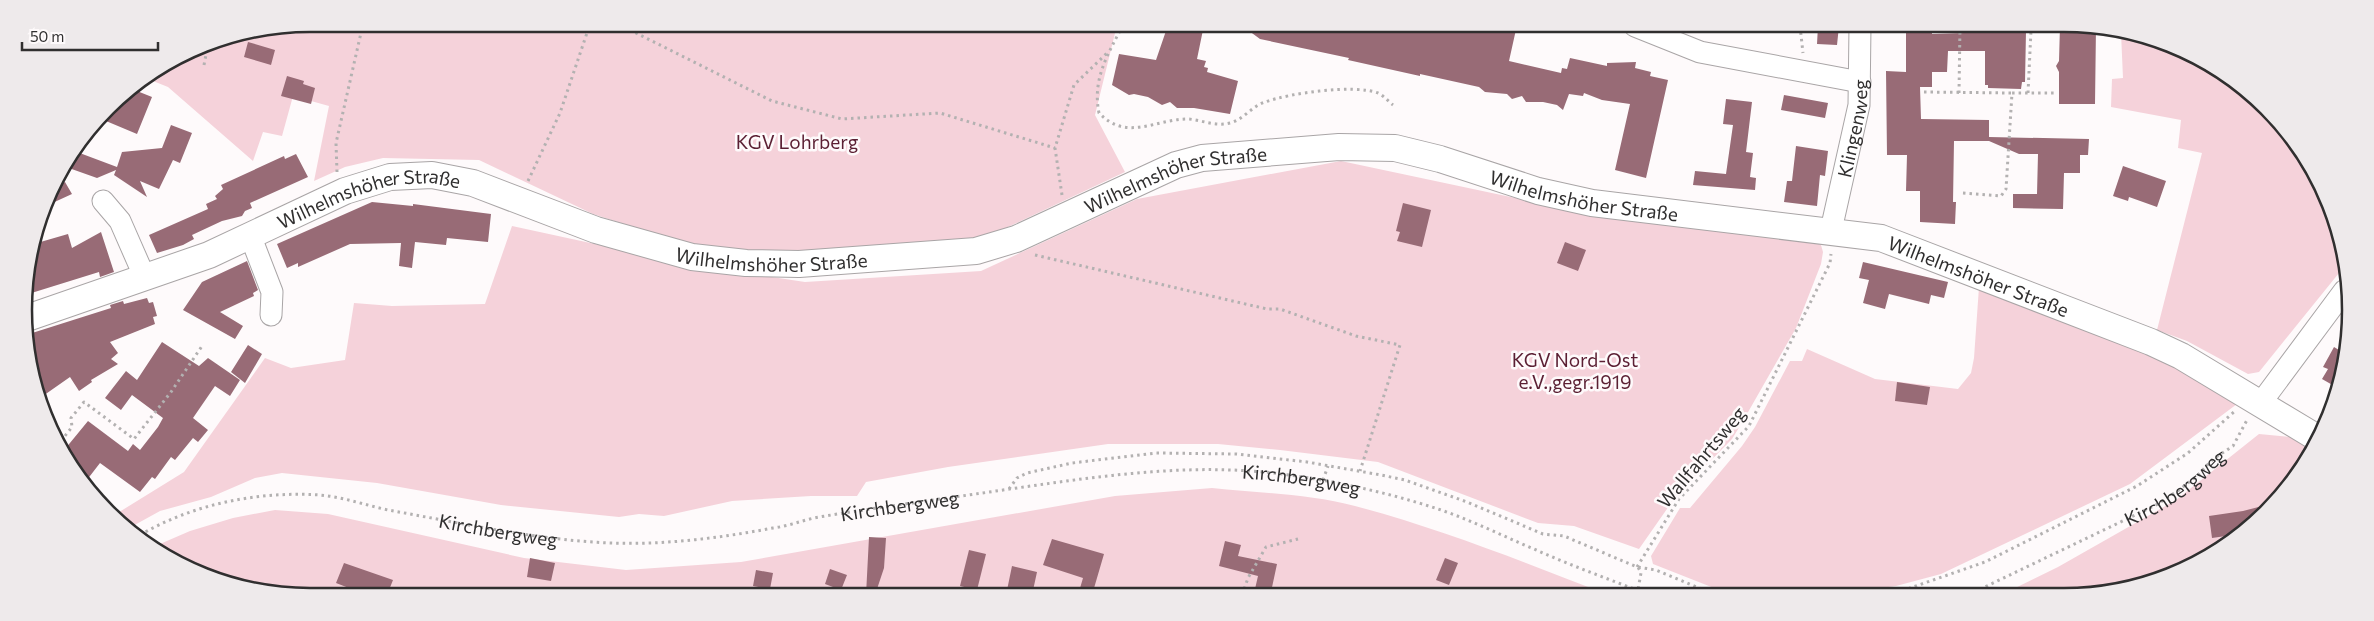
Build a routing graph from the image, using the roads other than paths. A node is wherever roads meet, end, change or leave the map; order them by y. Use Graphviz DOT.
graph roads {
  1 [pos="1652,33"];
  2 [pos="1860,33"];
  3 [pos="1860,82"];
  4 [pos="103,201"];
  5 [pos="1831,230"];
  6 [pos="250,236"];
  7 [pos="145,278"];
  8 [pos="2341,295"];
  9 [pos="272,315"];
  10 [pos="32,316"];
  11 [pos="2255,400"];
  12 [pos="2312,435"];
  1 -- 3 [label="street"];
  2 -- 3 [label="street, Klingenweg"];
  3 -- 5 [label="street, Klingenweg"];
  4 -- 7 [label="street"];
  5 -- 6 [label="main road, Wilhelmshöher Straße"];
  5 -- 11 [label="main road, Wilhelmshöher Straße"];
  6 -- 7 [label="main road, Wilhelmshöher Straße"];
  6 -- 9 [label="street"];
  7 -- 10 [label="main road, Wilhelmshöher Straße"];
  8 -- 11 [label="street"];
  11 -- 12 [label="main road, Wilhelmshöher Straße"];
}
